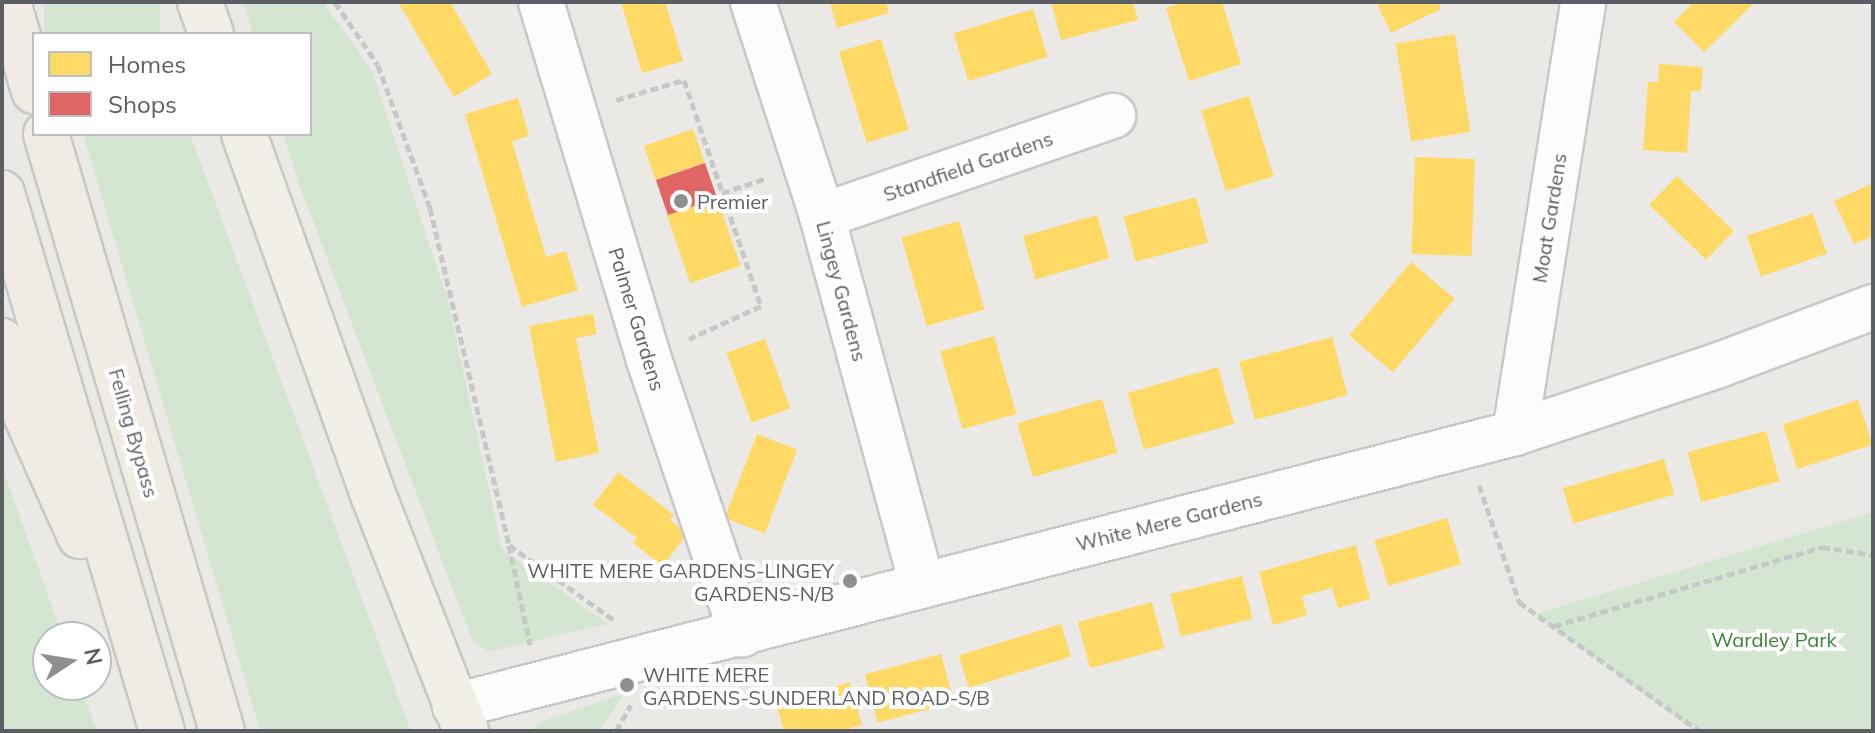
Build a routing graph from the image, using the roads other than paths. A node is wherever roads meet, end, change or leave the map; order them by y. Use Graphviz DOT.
graph roads {
  1 [pos="8,2"];
  2 [pos="200,2"];
  3 [pos="541,2"];
  4 [pos="753,2"];
  5 [pos="1583,2"];
  6 [pos="210,32"];
  7 [pos="32,84"];
  8 [pos="1113,116"];
  9 [pos="47,136"];
  10 [pos="245,136"];
  11 [pos="2,193"];
  12 [pos="822,216"];
  13 [pos="1873,307"];
  14 [pos="2,341"];
  15 [pos="1515,433"];
  16 [pos="922,584"];
  17 [pos="742,634"];
  18 [pos="460,718"];
  19 [pos="158,719"];
  20 [pos="222,731"];
  1 -- 7 [label="highway"];
  2 -- 6 [label="main road"];
  3 -- 17 [label="street, Palmer Gardens"];
  4 -- 12 [label="street, Lingey Gardens"];
  5 -- 15 [label="street, Moat Gardens"];
  8 -- 12 [label="street, Standfield Gardens"];
  9 -- 20 [label="highway, Felling Bypass"];
  10 -- 18 [label="main road"];
  11 -- 19 [label="highway"];
  12 -- 16 [label="street, Lingey Gardens"];
  13 -- 15 [label="street, White Mere Gardens"];
  14 -- 19 [label="highway"];
  15 -- 16 [label="street, White Mere Gardens"];
  16 -- 17 [label="street, White Mere Gardens"];
  17 -- 18 [label="street, White Mere Gardens"];
}
